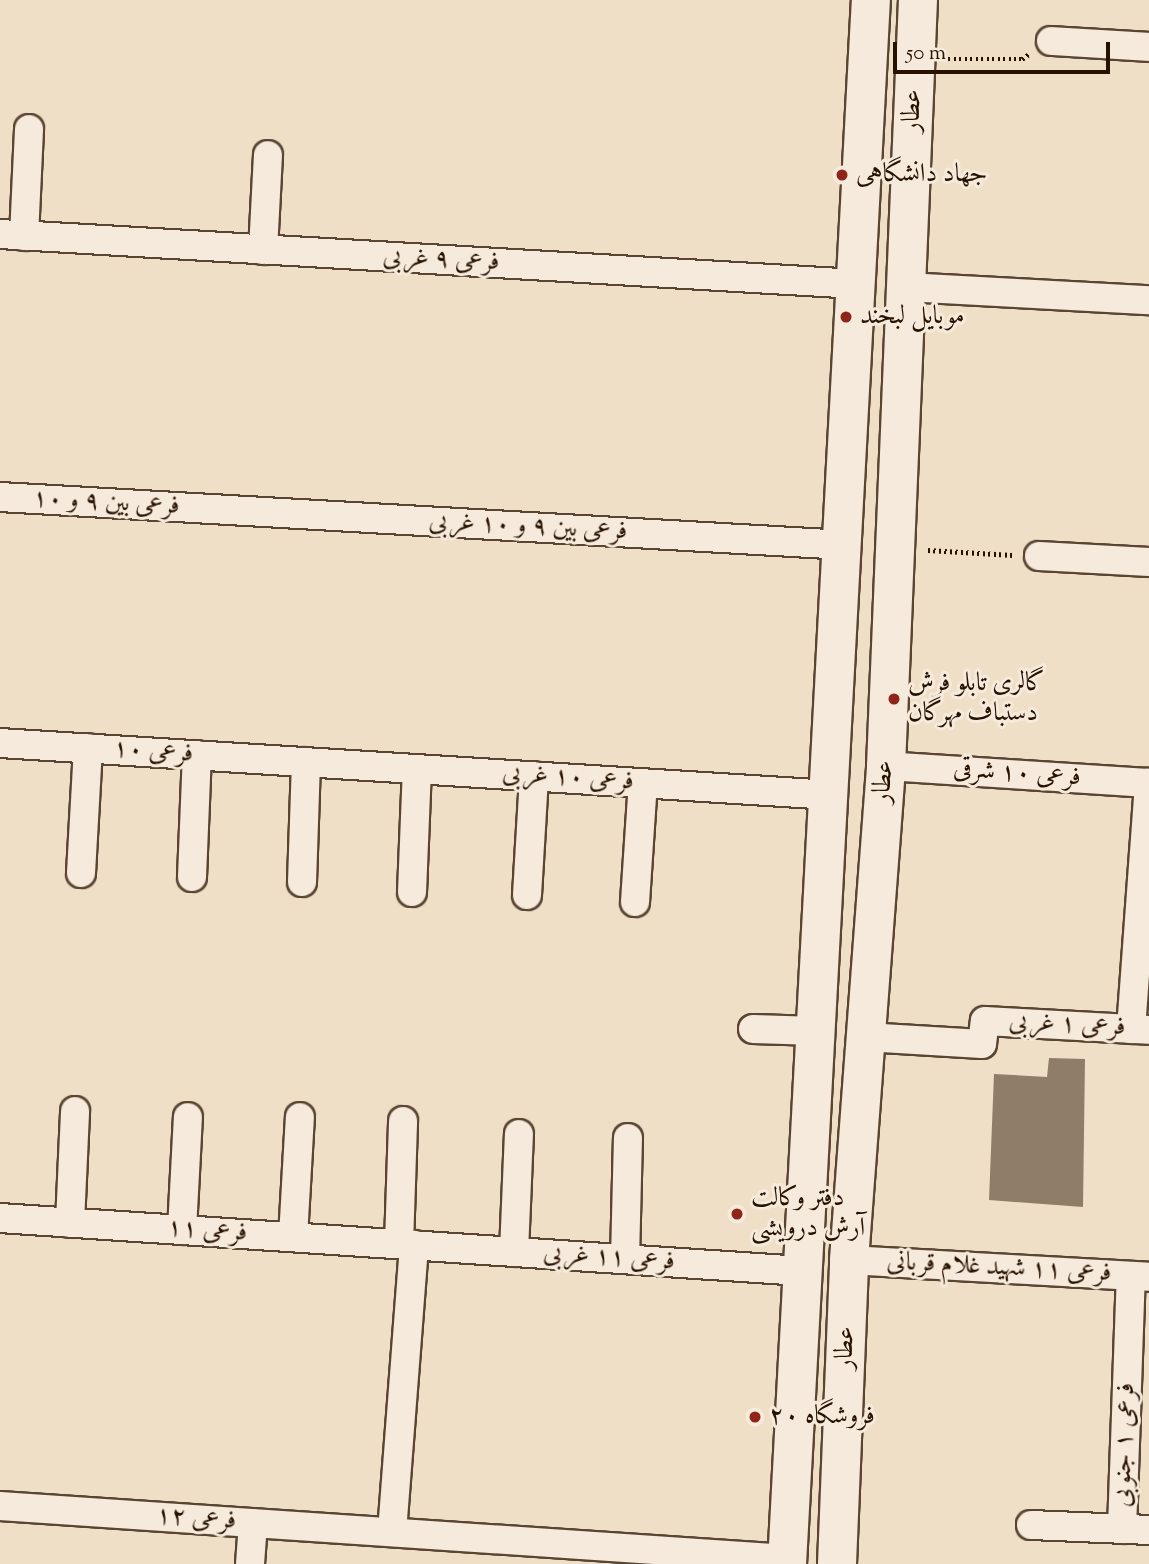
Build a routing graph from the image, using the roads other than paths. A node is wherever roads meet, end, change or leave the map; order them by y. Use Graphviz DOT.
graph roads {
  1 [pos="871,0"];
  2 [pos="918,0"];
  3 [pos="1051,41"];
  4 [pos="1149,47"];
  5 [pos="29,129"];
  6 [pos="268,155"];
  7 [pos="12,235"];
  8 [pos="263,250"];
  9 [pos="858,284"];
  10 [pos="906,287"];
  11 [pos="1149,300"];
  12 [pos="0,497"];
  13 [pos="212,509"];
  14 [pos="845,545"];
  15 [pos="1039,556"];
  16 [pos="1149,562"];
  17 [pos="0,743"];
  18 [pos="88,748"];
  19 [pos="197,755"];
  20 [pos="306,762"];
  21 [pos="886,766"];
  22 [pos="417,769"];
  23 [pos="534,776"];
  24 [pos="643,783"];
  25 [pos="1149,783"];
  26 [pos="830,794"];
  27 [pos="81,873"];
  28 [pos="192,877"];
  29 [pos="302,882"];
  30 [pos="412,891"];
  31 [pos="527,895"];
  32 [pos="635,902"];
  33 [pos="753,1028"];
  34 [pos="1140,1030"];
  35 [pos="817,1031"];
  36 [pos="866,1037"];
  37 [pos="75,1111"];
  38 [pos="188,1117"];
  39 [pos="300,1117"];
  40 [pos="403,1121"];
  41 [pos="519,1134"];
  42 [pos="628,1138"];
  43 [pos="0,1218"];
  44 [pos="69,1223"];
  45 [pos="182,1230"];
  46 [pos="293,1237"];
  47 [pos="407,1245"];
  48 [pos="514,1252"];
  49 [pos="625,1259"];
  50 [pos="849,1260"];
  51 [pos="803,1271"];
  52 [pos="1140,1277"];
  53 [pos="0,1506"];
  54 [pos="253,1523"];
  55 [pos="1031,1525"];
  56 [pos="1135,1530"];
  57 [pos="392,1532"];
  58 [pos="787,1562"];
  59 [pos="250,1564"];
  60 [pos="837,1564"];
  1 -- 9 [label="main road, عطار"];
  2 -- 10 [label="main road, عطار"];
  3 -- 4 [label="street"];
  5 -- 7 [label="street"];
  6 -- 8 [label="street"];
  7 -- 8 [label="street, فرعی ۹ غربی"];
  8 -- 9 [label="street, فرعی ۹ غربی"];
  9 -- 14 [label="main road, عطار"];
  10 -- 11 [label="street"];
  10 -- 21 [label="main road, عطار"];
  12 -- 13 [label="street, فرعی بین ۹ و ۱۰"];
  13 -- 14 [label="street, فرعی بین ۹ و ۱۰ غربی"];
  14 -- 26 [label="main road, عطار"];
  15 -- 16 [label="street"];
  17 -- 18 [label="street, فرعی ۱۰"];
  18 -- 19 [label="street, فرعی ۱۰"];
  18 -- 27 [label="street"];
  19 -- 20 [label="street, فرعی ۱۰"];
  19 -- 28 [label="street"];
  20 -- 22 [label="street, فرعی ۱۰ غربی"];
  20 -- 29 [label="street"];
  21 -- 25 [label="street, فرعی ۱۰ شرقی"];
  21 -- 36 [label="main road, عطار"];
  22 -- 23 [label="street, فرعی ۱۰ غربی"];
  22 -- 30 [label="street"];
  23 -- 24 [label="street, فرعی ۱۰ غربی"];
  23 -- 31 [label="street"];
  24 -- 26 [label="street, فرعی ۱۰ غربی"];
  24 -- 32 [label="street"];
  25 -- 34 [label="street"];
  26 -- 35 [label="main road, عطار"];
  33 -- 35 [label="street"];
  34 -- 36 [label="street, فرعی ۱ غربی"];
  35 -- 51 [label="main road, عطار"];
  36 -- 50 [label="main road, عطار"];
  37 -- 44 [label="street"];
  38 -- 45 [label="street"];
  39 -- 46 [label="street"];
  40 -- 47 [label="street"];
  41 -- 48 [label="street"];
  42 -- 49 [label="street"];
  43 -- 44 [label="street, فرعی ۱۱"];
  44 -- 45 [label="street, فرعی ۱۱"];
  45 -- 46 [label="street, فرعی ۱۱"];
  46 -- 47 [label="street, فرعی ۱۱"];
  47 -- 48 [label="street, فرعی ۱۱ غربی"];
  47 -- 57 [label="street"];
  48 -- 49 [label="street, فرعی ۱۱ غربی"];
  49 -- 51 [label="street, فرعی ۱۱ غربی"];
  50 -- 52 [label="street, فرعی ۱۱ شهید غلام قربانی"];
  50 -- 60 [label="main road, عطار"];
  51 -- 58 [label="main road, عطار"];
  52 -- 56 [label="street, فرعی ۱ جنوبی"];
  53 -- 54 [label="street, فرعی ۱۲"];
  54 -- 57 [label="street, فرعی ۱۲"];
  54 -- 59 [label="street"];
  55 -- 56 [label="street"];
  57 -- 58 [label="street, فرعی ۱۲"];
}
